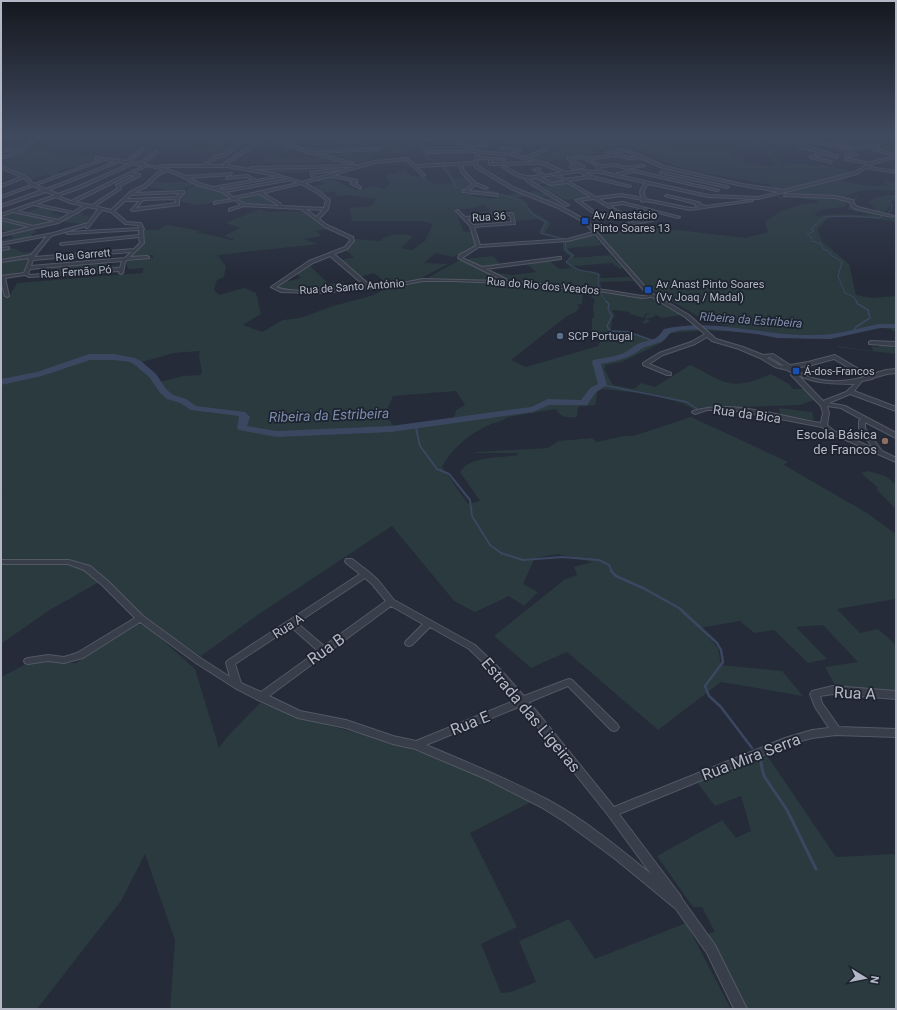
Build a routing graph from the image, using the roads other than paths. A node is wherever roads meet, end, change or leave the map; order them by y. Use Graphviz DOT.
graph roads {
  1 [pos="11,182"];
  2 [pos="29,182"];
  3 [pos="43,182"];
  4 [pos="67,182"];
  5 [pos="91,182"];
  6 [pos="111,182"];
  7 [pos="125,182"];
  8 [pos="149,182"];
  9 [pos="194,182"];
  10 [pos="249,182"];
  11 [pos="278,182"];
  12 [pos="299,182"];
  13 [pos="354,182"];
  14 [pos="502,182"];
  15 [pos="530,182"];
  16 [pos="547,182"];
  17 [pos="560,182"];
  18 [pos="568,182"];
  19 [pos="613,182"];
  20 [pos="646,182"];
  21 [pos="682,182"];
  22 [pos="705,182"];
  23 [pos="736,182"];
  24 [pos="820,182"];
  25 [pos="302,183"];
  26 [pos="475,184"];
  27 [pos="690,184"];
  28 [pos="1,186"];
  29 [pos="33,186"];
  30 [pos="629,186"];
  31 [pos="726,187"];
  32 [pos="213,188"];
  33 [pos="360,188"];
  34 [pos="486,188"];
  35 [pos="679,189"];
  36 [pos="47,190"];
  37 [pos="718,190"];
  38 [pos="223,192"];
  39 [pos="259,192"];
  40 [pos="785,192"];
  41 [pos="130,194"];
  42 [pos="698,194"];
  43 [pos="59,195"];
  44 [pos="773,195"];
  45 [pos="497,196"];
  46 [pos="667,196"];
  47 [pos="1,197"];
  48 [pos="594,197"];
  49 [pos="177,198"];
  50 [pos="235,198"];
  51 [pos="678,198"];
  52 [pos="758,198"];
  53 [pos="125,200"];
  54 [pos="141,200"];
  55 [pos="645,200"];
  56 [pos="684,200"];
  57 [pos="71,202"];
  58 [pos="215,203"];
  59 [pos="33,204"];
  60 [pos="87,205"];
  61 [pos="243,205"];
  62 [pos="606,205"];
  63 [pos="631,205"];
  64 [pos="665,205"];
  65 [pos="1,206"];
  66 [pos="93,206"];
  67 [pos="281,207"];
  68 [pos="708,207"];
  69 [pos="101,208"];
  70 [pos="302,208"];
  71 [pos="564,208"];
  72 [pos="326,209"];
  73 [pos="230,210"];
  74 [pos="615,210"];
  75 [pos="13,211"];
  76 [pos="112,211"];
  77 [pos="458,211"];
  78 [pos="654,211"];
  79 [pos="74,213"];
  80 [pos="1,215"];
  81 [pos="633,215"];
  82 [pos="891,215"];
  83 [pos="625,216"];
  84 [pos="678,217"];
  85 [pos="464,218"];
  86 [pos="1,220"];
  87 [pos="316,220"];
  88 [pos="60,221"];
  89 [pos="88,224"];
  90 [pos="625,225"];
  91 [pos="141,226"];
  92 [pos="472,226"];
  93 [pos="35,228"];
  94 [pos="1,232"];
  95 [pos="83,232"];
  96 [pos="54,233"];
  97 [pos="8,234"];
  98 [pos="595,234"];
  99 [pos="1,235"];
  100 [pos="140,236"];
  101 [pos="1,244"];
  102 [pos="62,244"];
  103 [pos="478,246"];
  104 [pos="8,248"];
  105 [pos="1,249"];
  106 [pos="135,250"];
  107 [pos="331,254"];
  108 [pos="31,258"];
  109 [pos="147,258"];
  110 [pos="559,258"];
  111 [pos="124,260"];
  112 [pos="1,261"];
  113 [pos="28,268"];
  114 [pos="481,268"];
  115 [pos="28,275"];
  116 [pos="432,279"];
  117 [pos="503,282"];
  118 [pos="370,288"];
  119 [pos="7,296"];
  120 [pos="653,296"];
  121 [pos="703,331"];
  122 [pos="871,343"];
  123 [pos="896,344"];
  124 [pos="896,365"];
  125 [pos="789,368"];
  126 [pos="896,371"];
  127 [pos="886,372"];
  128 [pos="669,374"];
  129 [pos="795,374"];
  130 [pos="870,378"];
  131 [pos="859,381"];
  132 [pos="850,392"];
  133 [pos="837,398"];
  134 [pos="822,403"];
  135 [pos="847,409"];
  136 [pos="896,409"];
  137 [pos="695,412"];
  138 [pos="864,419"];
  139 [pos="824,426"];
  140 [pos="896,436"];
  141 [pos="879,452"];
  142 [pos="896,460"];
  143 [pos="350,561"];
  144 [pos="1,562"];
  145 [pos="366,574"];
  146 [pos="392,602"];
  147 [pos="140,618"];
  148 [pos="430,623"];
  149 [pos="292,624"];
  150 [pos="409,643"];
  151 [pos="324,651"];
  152 [pos="28,660"];
  153 [pos="238,686"];
  154 [pos="896,695"];
  155 [pos="261,697"];
  156 [pos="523,701"];
  157 [pos="614,727"];
  158 [pos="836,732"];
  159 [pos="896,733"];
  160 [pos="416,745"];
  161 [pos="612,812"];
  162 [pos="680,905"];
  163 [pos="741,1009"];
  1 -- 28 [label="street"];
  2 -- 29 [label="street"];
  3 -- 29 [label="street"];
  4 -- 36 [label="street"];
  5 -- 43 [label="street"];
  6 -- 57 [label="street"];
  7 -- 66 [label="street"];
  8 -- 41 [label="street"];
  9 -- 32 [label="street"];
  10 -- 32 [label="street"];
  11 -- 38 [label="street"];
  12 -- 25 [label="street"];
  13 -- 33 [label="street"];
  14 -- 71 [label="street"];
  15 -- 71 [label="street"];
  16 -- 17 [label="street"];
  18 -- 48 [label="street"];
  19 -- 30 [label="street"];
  20 -- 35 [label="street"];
  20 -- 55 [label="street"];
  21 -- 27 [label="street"];
  22 -- 31 [label="street"];
  23 -- 40 [label="street"];
  24 -- 40 [label="street"];
  25 -- 39 [label="street"];
  25 -- 72 [label="street"];
  26 -- 34 [label="street"];
  26 -- 45 [label="street"];
  27 -- 35 [label="street"];
  27 -- 37 [label="street"];
  29 -- 36 [label="street"];
  29 -- 47 [label="street"];
  32 -- 38 [label="street"];
  35 -- 42 [label="street"];
  36 -- 43 [label="street"];
  36 -- 65 [label="street"];
  38 -- 50 [label="street"];
  39 -- 50 [label="street"];
  39 -- 67 [label="street"];
  40 -- 44 [label="street"];
  41 -- 49 [label="street"];
  41 -- 53 [label="street"];
  42 -- 52 [label="street"];
  42 -- 56 [label="street"];
  43 -- 57 [label="street"];
  43 -- 59 [label="street"];
  44 -- 52 [label="street"];
  44 -- 82 [label="street"];
  46 -- 51 [label="street"];
  48 -- 55 [label="street"];
  48 -- 62 [label="street"];
  48 -- 83 [label="street"];
  49 -- 54 [label="street"];
  49 -- 54 [label="street"];
  50 -- 58 [label="street"];
  50 -- 61 [label="street"];
  51 -- 56 [label="street"];
  51 -- 64 [label="street"];
  52 -- 68 [label="street"];
  53 -- 54 [label="street"];
  53 -- 76 [label="street"];
  55 -- 63 [label="street"];
  55 -- 64 [label="street"];
  56 -- 68 [label="street"];
  57 -- 60 [label="street"];
  59 -- 75 [label="street"];
  59 -- 79 [label="street"];
  60 -- 66 [label="street"];
  60 -- 79 [label="street"];
  61 -- 67 [label="street"];
  61 -- 73 [label="street"];
  62 -- 63 [label="street"];
  62 -- 74 [label="street"];
  63 -- 78 [label="street"];
  64 -- 68 [label="street"];
  64 -- 78 [label="street"];
  66 -- 69 [label="street"];
  67 -- 70 [label="street"];
  69 -- 76 [label="street"];
  69 -- 89 [label="street"];
  70 -- 72 [label="street"];
  70 -- 87 [label="street"];
  71 -- 98 [label="street"];
  72 -- 87 [label="street"];
  74 -- 81 [label="street"];
  74 -- 83 [label="street"];
  75 -- 80 [label="street"];
  75 -- 88 [label="street"];
  76 -- 91 [label="street"];
  77 -- 85 [label="street"];
  78 -- 84 [label="street"];
  79 -- 88 [label="street"];
  81 -- 83 [label="street"];
  81 -- 90 [label="street"];
  85 -- 92 [label="street"];
  85 -- 92 [label="street, Rua 36"];
  86 -- 93 [label="street"];
  87 -- 107 [label="street"];
  88 -- 93 [label="street"];
  89 -- 95 [label="street"];
  89 -- 96 [label="street"];
  91 -- 95 [label="street"];
  91 -- 100 [label="street"];
  92 -- 103 [label="street"];
  93 -- 97 [label="street"];
  94 -- 97 [label="street"];
  95 -- 96 [label="street"];
  96 -- 101 [label="street"];
  96 -- 108 [label="street"];
  97 -- 99 [label="street"];
  98 -- 103 [label="street"];
  98 -- 120 [label="street"];
  100 -- 102 [label="street"];
  100 -- 106 [label="street"];
  103 -- 114 [label="street"];
  104 -- 105 [label="street"];
  106 -- 108 [label="street, Rua Garrett"];
  106 -- 111 [label="street"];
  107 -- 118 [label="street"];
  107 -- 118 [label="street, Rua de Santo António"];
  108 -- 112 [label="street, Rua Garrett"];
  108 -- 113 [label="street"];
  109 -- 111 [label="street"];
  110 -- 114 [label="street"];
  111 -- 113 [label="street"];
  111 -- 115 [label="street, Rua Fernão Pó"];
  113 -- 115 [label="street"];
  114 -- 117 [label="street"];
  115 -- 119 [label="street, Rua Fernão Pó"];
  116 -- 117 [label="street, Rua do Rio dos Veados"];
  116 -- 118 [label="street, Rua de Santo António"];
  117 -- 120 [label="street, Rua do Rio dos Veados"];
  120 -- 121 [label="street"];
  121 -- 125 [label="street"];
  121 -- 128 [label="street"];
  122 -- 123 [label="street"];
  124 -- 127 [label="street"];
  125 -- 129 [label="street"];
  125 -- 130 [label="street"];
  126 -- 127 [label="street"];
  127 -- 130 [label="street"];
  129 -- 131 [label="street"];
  129 -- 134 [label="street"];
  130 -- 131 [label="street"];
  131 -- 132 [label="street"];
  132 -- 133 [label="street"];
  132 -- 136 [label="street"];
  133 -- 134 [label="street"];
  133 -- 135 [label="street"];
  134 -- 135 [label="street"];
  134 -- 139 [label="street"];
  135 -- 138 [label="street"];
  137 -- 139 [label="street, Rua da Bica"];
  138 -- 140 [label="street"];
  138 -- 141 [label="street"];
  139 -- 141 [label="street"];
  141 -- 142 [label="street"];
  143 -- 145 [label="street, Estrada das Ligeiras"];
  144 -- 147 [label="street"];
  145 -- 146 [label="street, Estrada das Ligeiras"];
  145 -- 149 [label="street, Rua A"];
  146 -- 148 [label="street, Estrada das Ligeiras"];
  146 -- 151 [label="street, Rua B"];
  147 -- 152 [label="street"];
  147 -- 153 [label="street"];
  148 -- 150 [label="street"];
  148 -- 156 [label="street, Estrada das Ligeiras"];
  149 -- 151 [label="street"];
  149 -- 153 [label="street, Rua A"];
  151 -- 155 [label="street, Rua B"];
  153 -- 155 [label="street"];
  154 -- 158 [label="street, Rua A"];
  155 -- 160 [label="street"];
  156 -- 157 [label="street, Rua E"];
  156 -- 160 [label="street, Rua E"];
  156 -- 161 [label="street, Estrada das Ligeiras"];
  158 -- 159 [label="street, Rua Mira Serra"];
  158 -- 161 [label="street, Rua Mira Serra"];
  160 -- 162 [label="street"];
  161 -- 162 [label="street, Estrada das Ligeiras"];
  162 -- 163 [label="street"];
}
